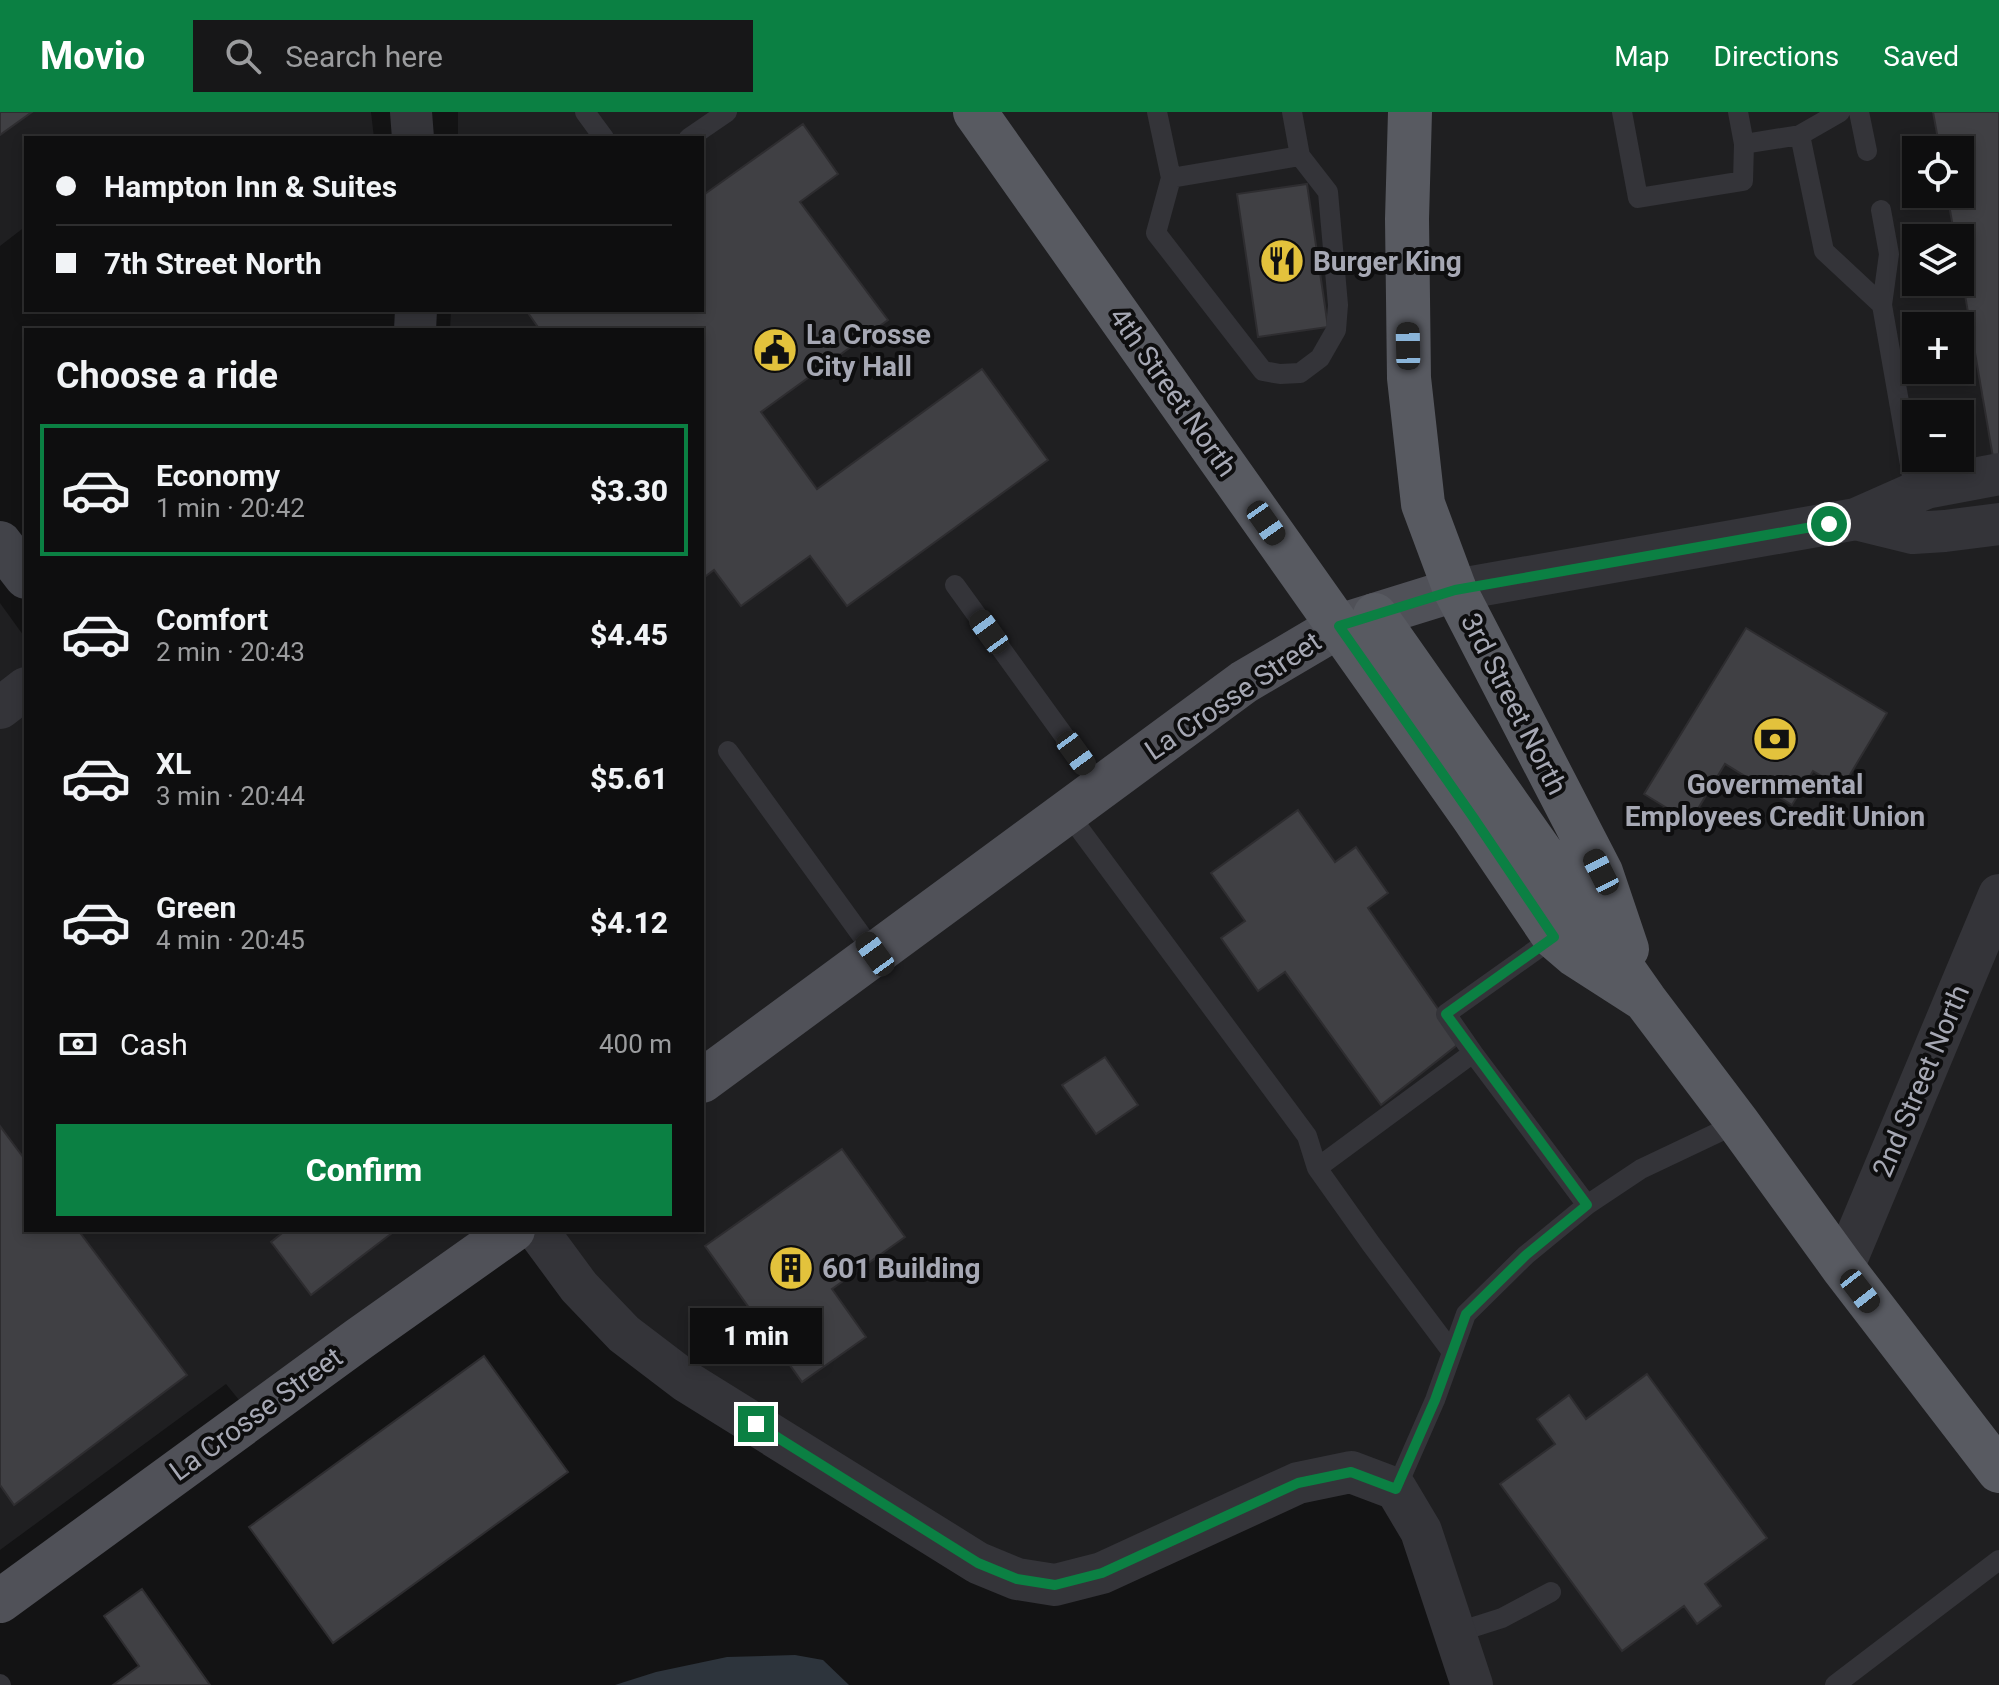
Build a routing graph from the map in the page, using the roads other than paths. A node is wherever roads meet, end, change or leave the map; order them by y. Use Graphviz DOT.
graph roads {
  1 [pos="411,112"];
  2 [pos="585,112"];
  3 [pos="727,112"];
  4 [pos="975,112"];
  5 [pos="1157,112"];
  6 [pos="1292,112"];
  7 [pos="1410,112"];
  8 [pos="1622,112"];
  9 [pos="1738,112"];
  10 [pos="1840,112"];
  11 [pos="1859,112"];
  12 [pos="1800,135"];
  13 [pos="413,136"];
  14 [pos="603,136"];
  15 [pos="692,136"];
  16 [pos="1744,144"];
  17 [pos="1867,151"];
  18 [pos="1300,156"];
  19 [pos="1171,178"];
  20 [pos="1881,210"];
  21 [pos="1882,305"];
  22 [pos="1999,474"];
  23 [pos="1915,493"];
  24 [pos="1856,519"];
  25 [pos="1999,524"];
  26 [pos="0,543"];
  27 [pos="24,574"];
  28 [pos="955,585"];
  29 [pos="1455,590"];
  30 [pos="1357,620"];
  31 [pos="24,690"];
  32 [pos="0,708"];
  33 [pos="728,751"];
  34 [pos="1101,787"];
  35 [pos="1067,812"];
  36 [pos="1999,895"];
  37 [pos="1554,937"];
  38 [pos="875,954"];
  39 [pos="1645,1000"];
  40 [pos="1473,1053"];
  41 [pos="704,1080"];
  42 [pos="1738,1123"];
  43 [pos="1317,1168"];
  44 [pos="1587,1205"];
  45 [pos="510,1232"];
  46 [pos="538,1232"];
  47 [pos="1843,1268"];
  48 [pos="1452,1352"];
  49 [pos="1999,1471"];
  50 [pos="1396,1489"];
  51 [pos="1999,1560"];
  52 [pos="1551,1592"];
  53 [pos="0,1601"];
  54 [pos="1455,1633"];
  55 [pos="1472,1685"];
  56 [pos="1835,1685"];
  1 -- 13 [label="street"];
  2 -- 14 [label="lane"];
  3 -- 15 [label="lane"];
  4 -- 30 [label="highway, 4th Street North"];
  5 -- 19 [label="lane"];
  6 -- 18 [label="lane"];
  7 -- 29 [label="highway, 3rd Street North"];
  8 -- 16 [label="lane"];
  9 -- 16 [label="lane"];
  10 -- 12 [label="lane"];
  11 -- 17 [label="lane"];
  12 -- 16 [label="lane"];
  12 -- 21 [label="lane"];
  18 -- 19 [label="lane"];
  18 -- 19 [label="lane"];
  20 -- 21 [label="lane"];
  21 -- 23 [label="lane"];
  22 -- 23 [label="street, La Crosse Street"];
  23 -- 24 [label="street, La Crosse Street"];
  24 -- 25 [label="street, La Crosse Street"];
  24 -- 29 [label="street, La Crosse Street"];
  26 -- 27 [label="main road"];
  28 -- 34 [label="lane"];
  29 -- 30 [label="main road, La Crosse Street"];
  29 -- 39 [label="highway, 3rd Street North"];
  30 -- 34 [label="main road, La Crosse Street"];
  30 -- 37 [label="highway, 4th Street North"];
  30 -- 39 [label="highway, 3rd Street North"];
  31 -- 32 [label="street"];
  33 -- 38 [label="lane"];
  34 -- 35 [label="main road, La Crosse Street"];
  35 -- 38 [label="main road, La Crosse Street"];
  35 -- 43 [label="lane"];
  36 -- 47 [label="street, 2nd Street North"];
  37 -- 39 [label="highway, 4th Street North"];
  37 -- 40 [label="lane"];
  38 -- 41 [label="main road, La Crosse Street"];
  39 -- 42 [label="highway, 3rd Street North"];
  40 -- 43 [label="lane"];
  40 -- 44 [label="lane"];
  42 -- 44 [label="lane"];
  42 -- 47 [label="highway, 3rd Street North"];
  43 -- 48 [label="lane"];
  44 -- 48 [label="lane"];
  45 -- 53 [label="main road, La Crosse Street"];
  46 -- 50 [label="street"];
  47 -- 49 [label="highway, 3rd Street North"];
  48 -- 50 [label="lane"];
  50 -- 54 [label="street"];
  51 -- 56 [label="lane"];
  52 -- 54 [label="lane"];
  54 -- 55 [label="street"];
}
